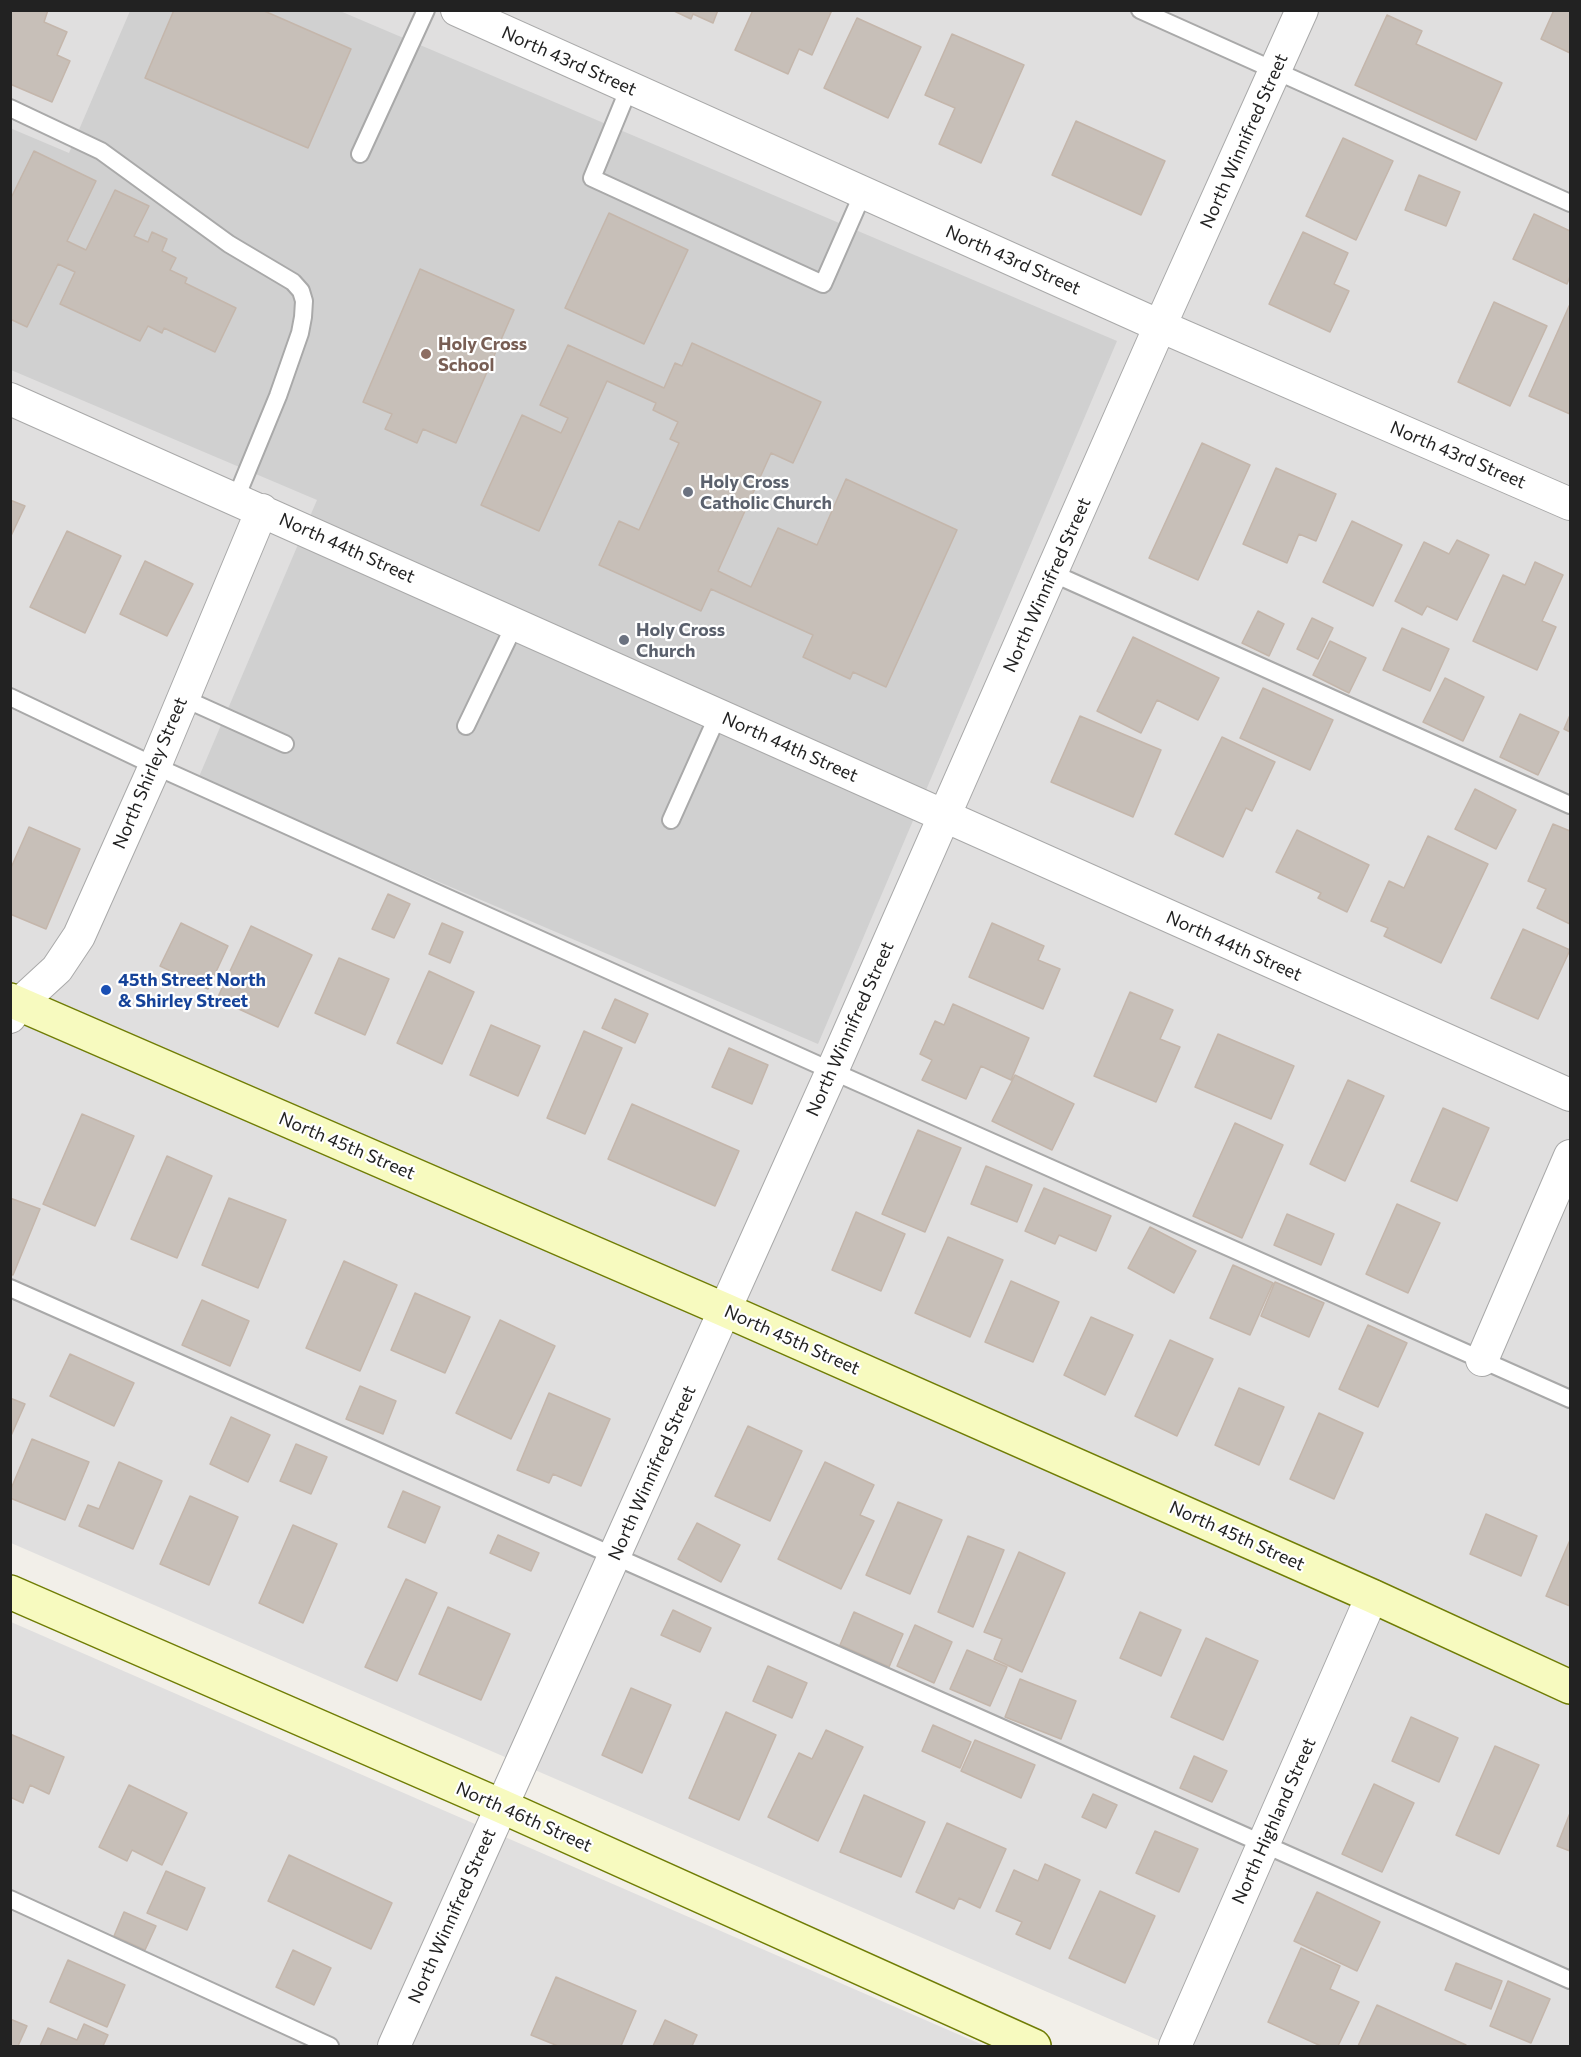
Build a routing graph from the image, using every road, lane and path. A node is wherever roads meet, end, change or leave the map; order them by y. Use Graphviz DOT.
graph roads {
  1 [pos="426,10"];
  2 [pos="457,10"];
  3 [pos="1140,10"];
  4 [pos="1302,10"];
  5 [pos="1275,71"];
  6 [pos="629,88"];
  7 [pos="10,108"];
  8 [pos="360,154"];
  9 [pos="863,193"];
  10 [pos="1570,203"];
  11 [pos="1160,326"];
  12 [pos="10,399"];
  13 [pos="249,504"];
  14 [pos="1570,504"];
  15 [pos="1052,573"];
  16 [pos="515,624"];
  17 [pos="10,697"];
  18 [pos="183,698"];
  19 [pos="718,715"];
  20 [pos="465,726"];
  21 [pos="285,744"];
  22 [pos="155,766"];
  23 [pos="1570,805"];
  24 [pos="945,817"];
  25 [pos="671,820"];
  26 [pos="13,1007"];
  27 [pos="832,1071"];
  28 [pos="1570,1095"];
  29 [pos="1570,1156"];
  30 [pos="10,1288"];
  31 [pos="725,1310"];
  32 [pos="1482,1360"];
  33 [pos="1570,1399"];
  34 [pos="614,1556"];
  35 [pos="10,1592"];
  36 [pos="1372,1596"];
  37 [pos="1570,1687"];
  38 [pos="501,1806"];
  39 [pos="1264,1844"];
  40 [pos="10,1899"];
  41 [pos="1570,1980"];
  42 [pos="330,2046"];
  43 [pos="394,2046"];
  44 [pos="1034,2046"];
  45 [pos="1175,2046"];
  1 -- 8 [label="lane"];
  2 -- 6 [label="street, North 43rd Street"];
  3 -- 5 [label="lane"];
  4 -- 5 [label="street, North Winnifred Street"];
  5 -- 10 [label="lane"];
  5 -- 11 [label="street, North Winnifred Street"];
  6 -- 9 [label="street, North 43rd Street"];
  6 -- 9 [label="lane"];
  7 -- 13 [label="lane"];
  9 -- 11 [label="street, North 43rd Street"];
  11 -- 14 [label="street, North 43rd Street"];
  11 -- 15 [label="street, North Winnifred Street"];
  12 -- 13 [label="street, North 44th Street"];
  13 -- 16 [label="street, North 44th Street"];
  13 -- 18 [label="street, North Shirley Street"];
  15 -- 23 [label="lane"];
  15 -- 24 [label="street, North Winnifred Street"];
  16 -- 19 [label="street, North 44th Street"];
  16 -- 20 [label="lane"];
  17 -- 22 [label="lane"];
  18 -- 21 [label="lane"];
  18 -- 22 [label="street, North Shirley Street"];
  19 -- 24 [label="street, North 44th Street"];
  19 -- 25 [label="lane"];
  22 -- 26 [label="street, North Shirley Street"];
  22 -- 27 [label="lane"];
  24 -- 27 [label="street, North Winnifred Street"];
  24 -- 28 [label="street, North 44th Street"];
  26 -- 31 [label="street, North 45th Street"];
  27 -- 31 [label="street, North Winnifred Street"];
  27 -- 32 [label="lane"];
  29 -- 32 [label="street"];
  30 -- 34 [label="lane"];
  31 -- 34 [label="street, North Winnifred Street"];
  31 -- 36 [label="street, North 45th Street"];
  32 -- 33 [label="lane"];
  34 -- 38 [label="street, North Winnifred Street"];
  34 -- 39 [label="lane"];
  35 -- 38 [label="street, North 46th Street"];
  36 -- 37 [label="street, North 45th Street"];
  36 -- 39 [label="street, North Highland Street"];
  38 -- 43 [label="street, North Winnifred Street"];
  38 -- 44 [label="street, North 46th Street"];
  39 -- 41 [label="lane"];
  39 -- 45 [label="street, North Highland Street"];
  40 -- 42 [label="lane"];
}
